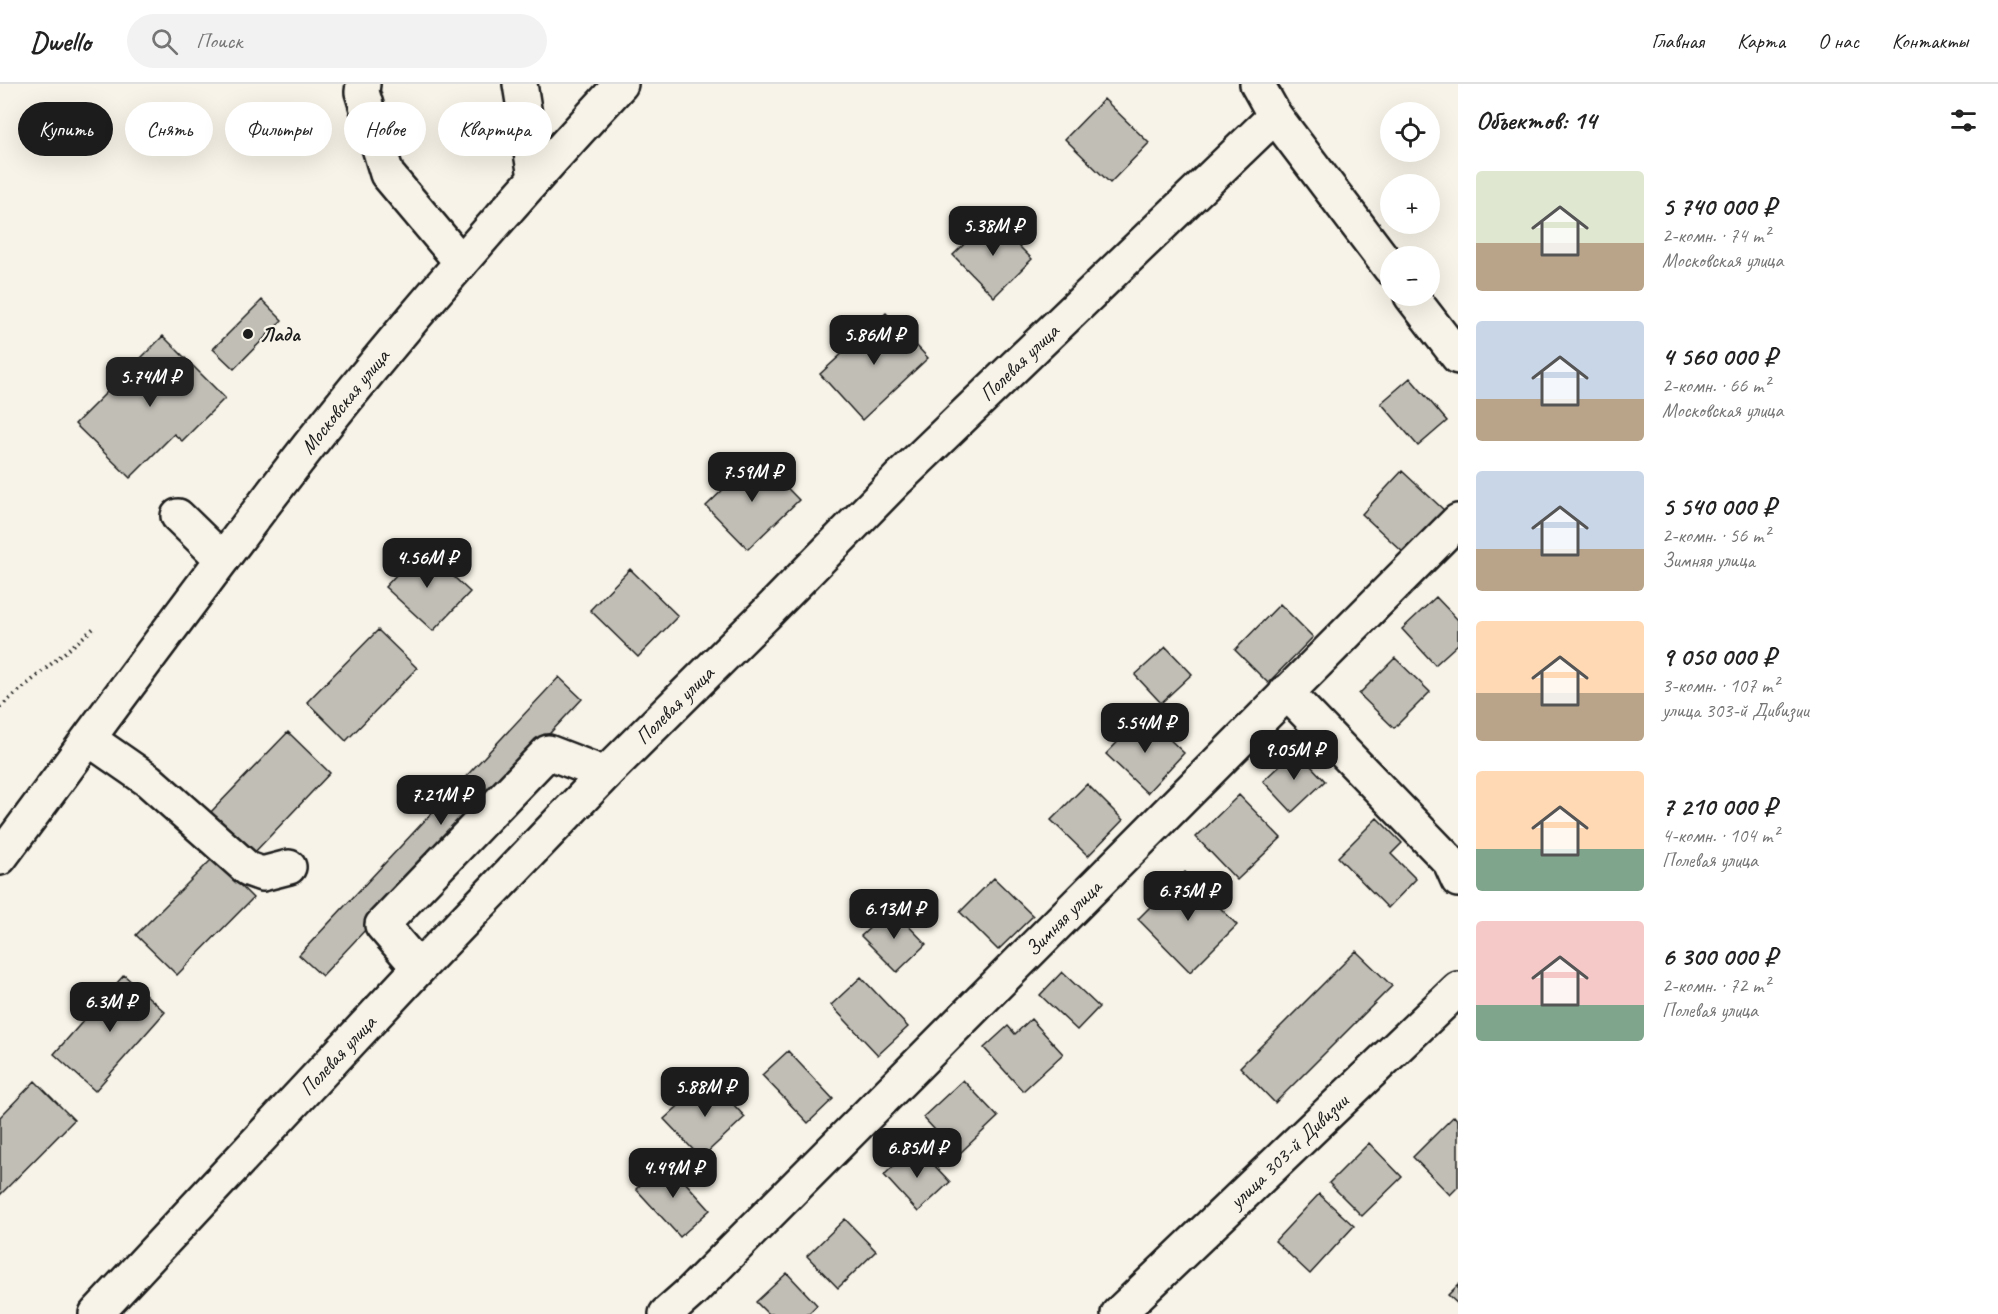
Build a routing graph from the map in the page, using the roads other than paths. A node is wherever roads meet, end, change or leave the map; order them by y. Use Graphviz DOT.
graph roads {
  1 [pos="363,84"];
  2 [pos="520,84"];
  3 [pos="621,84"];
  4 [pos="1257,84"];
  5 [pos="1275,116"];
  6 [pos="535,177"];
  7 [pos="1380,255"];
  8 [pos="461,262"];
  9 [pos="1419,306"];
  10 [pos="1458,357"];
  11 [pos="178,516"];
  12 [pos="1458,521"];
  13 [pos="222,560"];
  14 [pos="1286,692"];
  15 [pos="89,739"];
  16 [pos="605,774"];
  17 [pos="0,826"];
  18 [pos="0,858"];
  19 [pos="289,867"];
  20 [pos="1458,880"];
  21 [pos="419,968"];
  22 [pos="1458,989"];
  23 [pos="96,1314"];
  24 [pos="666,1314"];
  25 [pos="1118,1314"];
  1 -- 8 [label="street"];
  2 -- 6 [label="street"];
  3 -- 6 [label="street, Московская улица"];
  4 -- 5 [label="street"];
  5 -- 7 [label="street"];
  5 -- 16 [label="street, Полевая улица"];
  6 -- 8 [label="street, Московская улица"];
  8 -- 13 [label="street, Московская улица"];
  9 -- 10 [label="street"];
  11 -- 13 [label="street"];
  12 -- 14 [label="street, Зимняя улица"];
  13 -- 15 [label="street, Московская улица"];
  14 -- 20 [label="street"];
  14 -- 24 [label="street, Зимняя улица"];
  15 -- 17 [label="street, Московская улица"];
  15 -- 18 [label="street, Московская улица"];
  15 -- 19 [label="street"];
  16 -- 21 [label="street, Полевая улица"];
  16 -- 21 [label="street"];
  21 -- 23 [label="street, Полевая улица"];
  22 -- 25 [label="street, улица 303-й Дивизии"];
}
